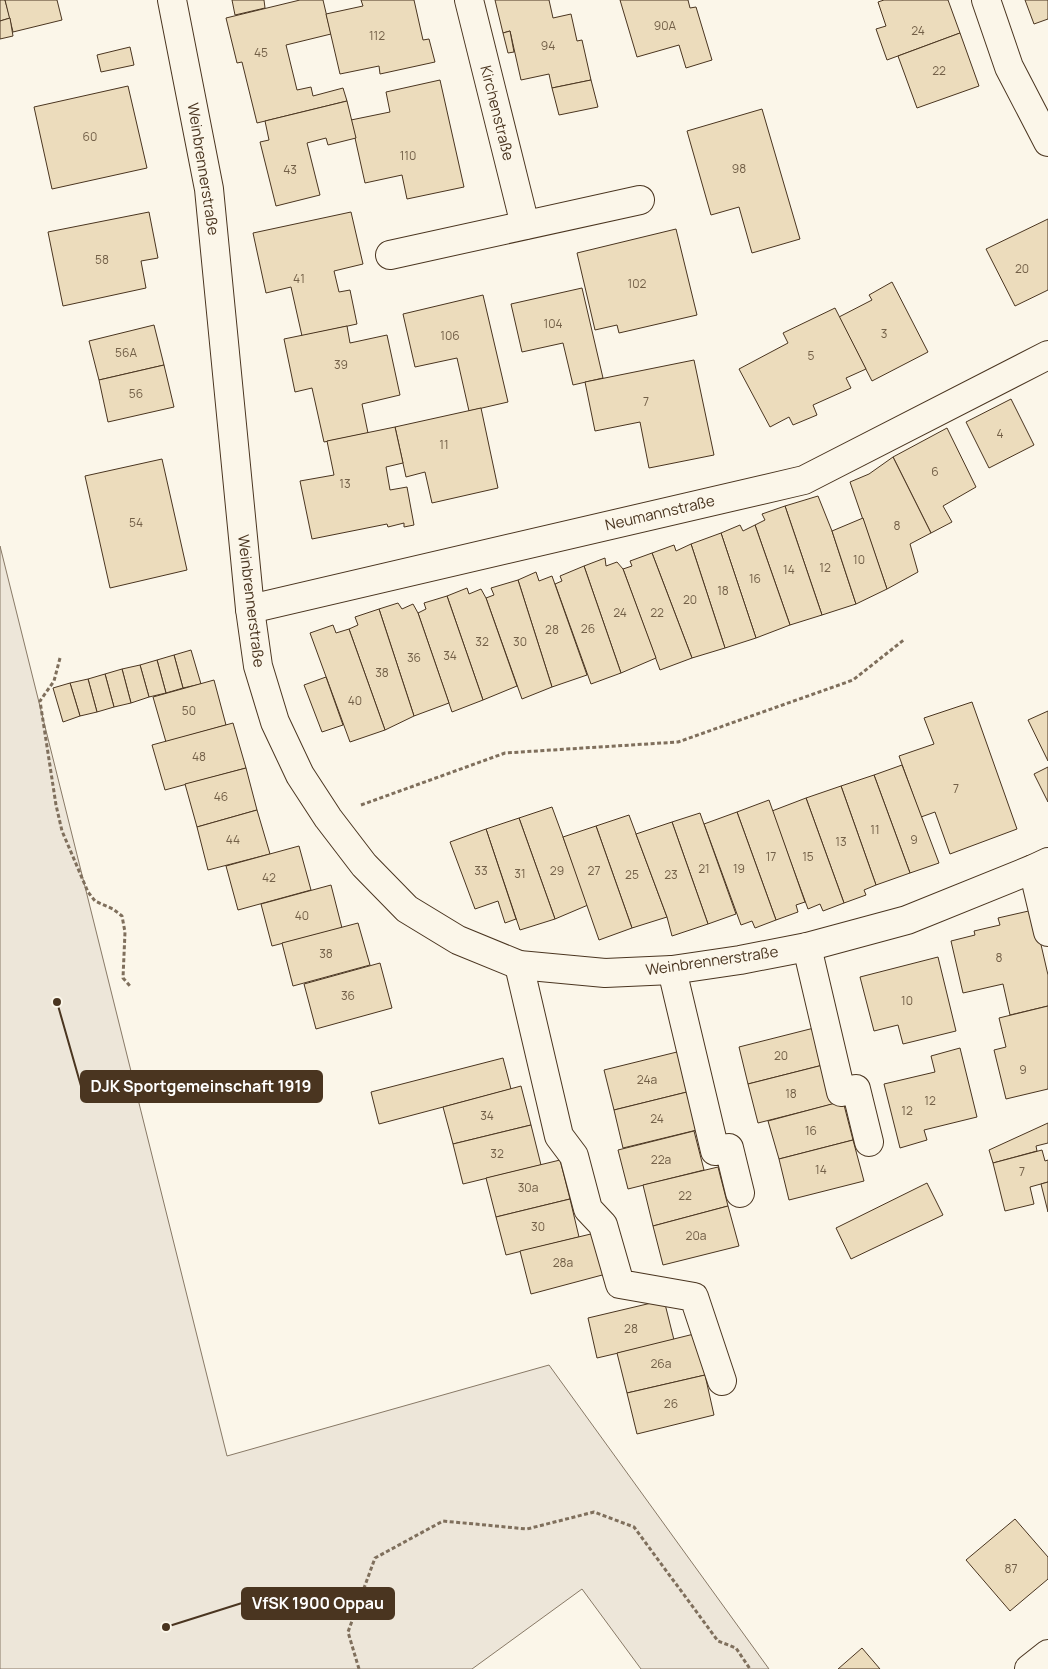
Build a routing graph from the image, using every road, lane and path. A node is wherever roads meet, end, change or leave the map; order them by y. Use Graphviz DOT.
graph roads {
  1 [pos="172,0"];
  2 [pos="468,0"];
  3 [pos="986,0"];
  4 [pos="1048,142"];
  5 [pos="640,200"];
  6 [pos="525,225"];
  7 [pos="390,255"];
  8 [pos="1048,356"];
  9 [pos="250,609"];
  10 [pos="905,639"];
  11 [pos="60,658"];
  12 [pos="328,818"];
  13 [pos="1041,865"];
  14 [pos="1048,932"];
  15 [pos="807,946"];
  16 [pos="519,965"];
  17 [pos="672,970"];
  18 [pos="130,986"];
  19 [pos="869,1142"];
  20 [pos="740,1193"];
  21 [pos="722,1381"];
  22 [pos="1048,1654"];
  23 [pos="359,1669"];
  24 [pos="750,1669"];
  25 [pos="1030,1669"];
  1 -- 9 [label="street, Weinbrennerstraße"];
  2 -- 6 [label="street, Kirchenstraße"];
  3 -- 4 [label="street"];
  5 -- 6 [label="street"];
  6 -- 7 [label="street"];
  8 -- 9 [label="street, Neumannstraße"];
  9 -- 12 [label="street, Weinbrennerstraße"];
  10 -- 12 [label="path"];
  11 -- 18 [label="path"];
  12 -- 16 [label="street, Weinbrennerstraße"];
  13 -- 14 [label="street"];
  13 -- 15 [label="street, Weinbrennerstraße"];
  15 -- 17 [label="street, Weinbrennerstraße"];
  15 -- 19 [label="street"];
  16 -- 17 [label="street, Weinbrennerstraße"];
  16 -- 21 [label="street"];
  17 -- 20 [label="street"];
  22 -- 25 [label="street"];
  23 -- 24 [label="path"];
}
